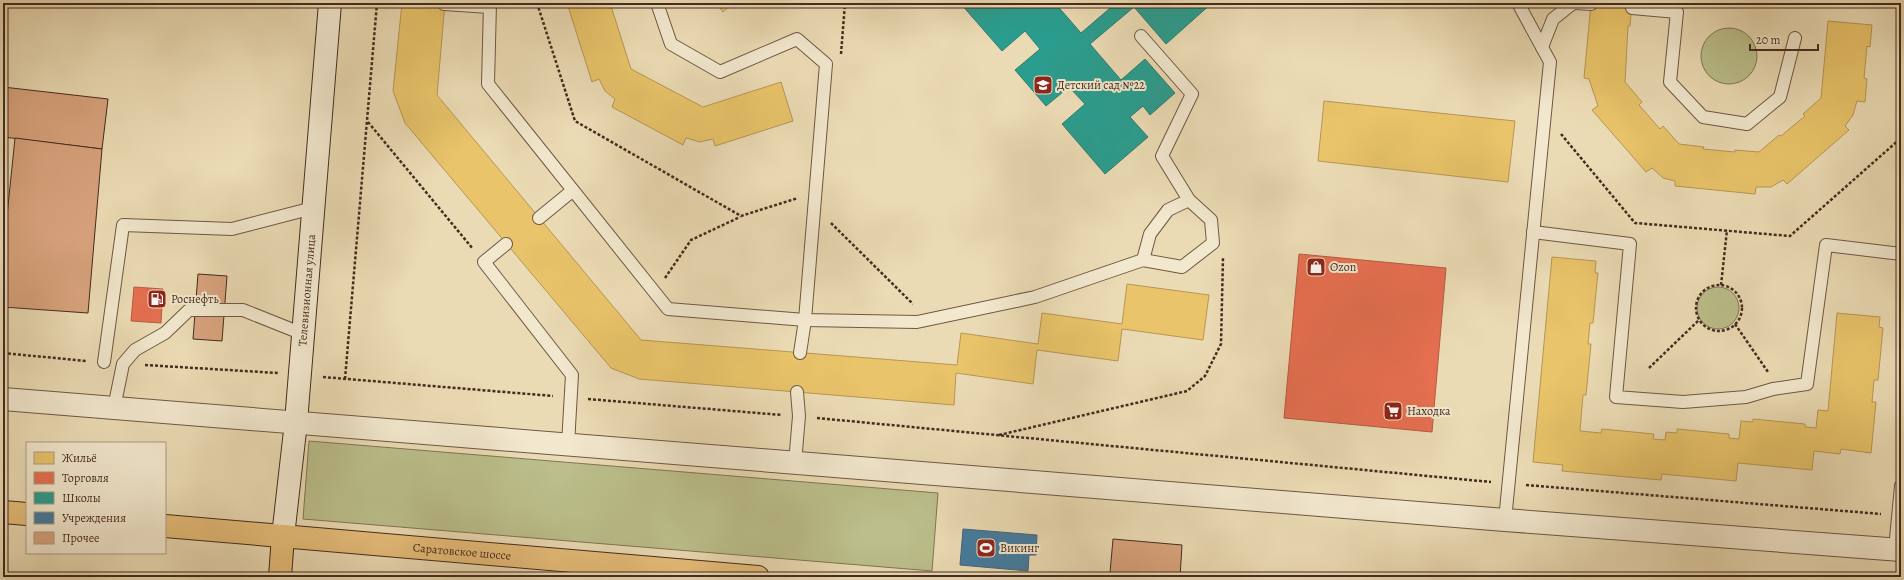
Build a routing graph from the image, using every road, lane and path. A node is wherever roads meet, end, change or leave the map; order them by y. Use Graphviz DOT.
graph roads {
  1 [pos="330,3"];
  2 [pos="377,3"];
  3 [pos="536,3"];
  4 [pos="657,3"];
  5 [pos="845,3"];
  6 [pos="1518,3"];
  7 [pos="1574,3"];
  8 [pos="444,4"];
  9 [pos="1591,4"];
  10 [pos="489,5"];
  11 [pos="1632,8"];
  12 [pos="1141,36"];
  13 [pos="1795,38"];
  14 [pos="1542,47"];
  15 [pos="840,58"];
  16 [pos="1545,113"];
  17 [pos="368,122"];
  18 [pos="1901,138"];
  19 [pos="572,191"];
  20 [pos="815,192"];
  21 [pos="1189,200"];
  22 [pos="313,208"];
  23 [pos="741,216"];
  24 [pos="539,218"];
  25 [pos="831,222"];
  26 [pos="1727,230"];
  27 [pos="1533,232"];
  28 [pos="1213,243"];
  29 [pos="506,244"];
  30 [pos="1901,254"];
  31 [pos="1143,260"];
  32 [pos="484,262"];
  33 [pos="1721,285"];
  34 [pos="655,293"];
  35 [pos="805,320"];
  36 [pos="929,320"];
  37 [pos="1699,320"];
  38 [pos="1735,324"];
  39 [pos="303,334"];
  40 [pos="3,353"];
  41 [pos="800,353"];
  42 [pos="104,362"];
  43 [pos="123,364"];
  44 [pos="1649,368"];
  45 [pos="300,374"];
  46 [pos="345,379"];
  47 [pos="1779,388"];
  48 [pos="797,392"];
  49 [pos="571,397"];
  50 [pos="3,399"];
  51 [pos="114,408"];
  52 [pos="799,416"];
  53 [pos="296,422"];
  54 [pos="997,435"];
  55 [pos="568,444"];
  56 [pos="795,463"];
  57 [pos="1508,484"];
  58 [pos="1901,486"];
  59 [pos="3,512"];
  60 [pos="26,514"];
  61 [pos="1898,515"];
  62 [pos="1505,520"];
  63 [pos="166,526"];
  64 [pos="283,536"];
  65 [pos="1898,550"];
  66 [pos="280,577"];
  67 [pos="758,577"];
  1 -- 22 [label="street, Телевизионная улица"];
  2 -- 17 [label="path"];
  3 -- 23 [label="path"];
  4 -- 20 [label="lane"];
  5 -- 15 [label="path"];
  6 -- 14 [label="lane"];
  7 -- 9 [label="lane"];
  7 -- 14 [label="lane"];
  8 -- 10 [label="lane"];
  10 -- 19 [label="lane"];
  11 -- 13 [label="lane"];
  12 -- 21 [label="lane"];
  14 -- 16 [label="lane"];
  16 -- 26 [label="path"];
  16 -- 27 [label="lane"];
  17 -- 32 [label="path"];
  17 -- 46 [label="path"];
  18 -- 26 [label="path"];
  19 -- 24 [label="lane"];
  19 -- 34 [label="lane"];
  20 -- 23 [label="path"];
  20 -- 35 [label="lane"];
  21 -- 28 [label="lane"];
  21 -- 31 [label="lane"];
  22 -- 39 [label="street, Телевизионная улица"];
  22 -- 42 [label="lane"];
  23 -- 34 [label="path"];
  25 -- 36 [label="path"];
  26 -- 33 [label="path"];
  27 -- 47 [label="lane"];
  27 -- 57 [label="lane"];
  28 -- 31 [label="lane"];
  28 -- 54 [label="path"];
  29 -- 32 [label="lane"];
  30 -- 47 [label="lane"];
  31 -- 36 [label="lane"];
  32 -- 49 [label="lane"];
  33 -- 37 [label="path"];
  33 -- 38 [label="path"];
  34 -- 35 [label="lane"];
  35 -- 36 [label="lane"];
  35 -- 41 [label="lane"];
  37 -- 38 [label="path"];
  37 -- 44 [label="path"];
  38 -- 47 [label="path"];
  39 -- 43 [label="lane"];
  39 -- 45 [label="street, Телевизионная улица"];
  40 -- 42 [label="path"];
  43 -- 45 [label="path"];
  43 -- 51 [label="lane"];
  45 -- 46 [label="path"];
  45 -- 53 [label="street, Телевизионная улица"];
  46 -- 49 [label="path"];
  48 -- 52 [label="lane"];
  49 -- 52 [label="path"];
  49 -- 55 [label="lane"];
  50 -- 51 [label="street"];
  51 -- 53 [label="street"];
  52 -- 54 [label="path"];
  52 -- 56 [label="lane"];
  53 -- 55 [label="street"];
  53 -- 64 [label="street, Телевизионная улица"];
  54 -- 57 [label="path"];
  55 -- 56 [label="street"];
  56 -- 62 [label="street"];
  57 -- 61 [label="path"];
  57 -- 62 [label="lane"];
  58 -- 61 [label="lane"];
  59 -- 60 [label="main road"];
  61 -- 65 [label="lane"];
  62 -- 65 [label="street"];
  63 -- 64 [label="main road, Саратовское шоссе"];
  64 -- 66 [label="main road, Телевизионная улица"];
  64 -- 67 [label="main road, Саратовское шоссе"];
}
